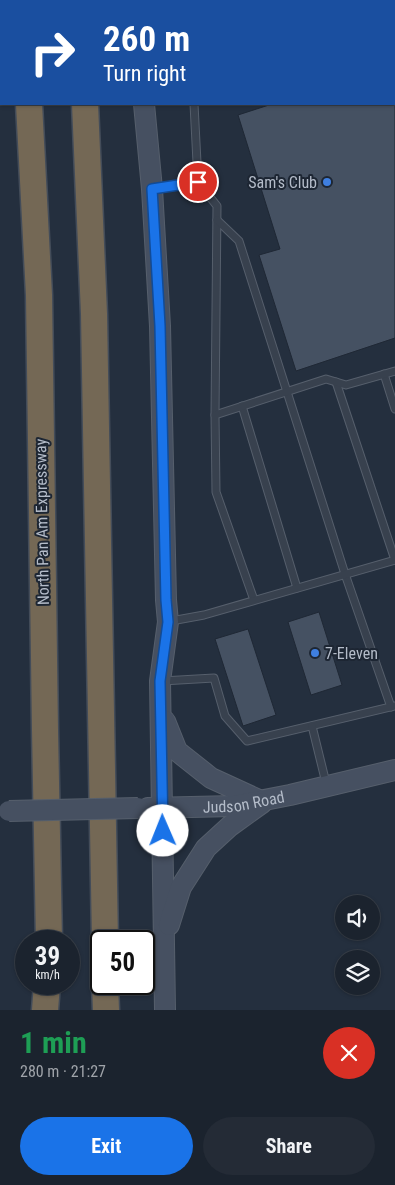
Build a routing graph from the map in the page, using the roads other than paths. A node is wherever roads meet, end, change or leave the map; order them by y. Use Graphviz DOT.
graph roads {
  1 [pos="29,105"];
  2 [pos="85,105"];
  3 [pos="144,105"];
  4 [pos="194,105"];
  5 [pos="198,182"];
  6 [pos="152,189"];
  7 [pos="216,220"];
  8 [pos="395,371"];
  9 [pos="384,374"];
  10 [pos="336,382"];
  11 [pos="288,391"];
  12 [pos="242,406"];
  13 [pos="395,409"];
  14 [pos="215,415"];
  15 [pos="395,560"];
  16 [pos="345,574"];
  17 [pos="297,588"];
  18 [pos="254,600"];
  19 [pos="168,622"];
  20 [pos="160,681"];
  21 [pos="393,706"];
  22 [pos="160,710"];
  23 [pos="312,726"];
  24 [pos="395,770"];
  25 [pos="327,786"];
  26 [pos="264,800"];
  27 [pos="162,808"];
  28 [pos="4,812"];
  29 [pos="50,930"];
  30 [pos="105,930"];
  31 [pos="164,944"];
  32 [pos="47,995"];
  33 [pos="49,995"];
  34 [pos="105,995"];
  35 [pos="45,1010"];
  36 [pos="50,1010"];
  37 [pos="106,1010"];
  38 [pos="165,1010"];
  1 -- 29 [label="highway, North Pan Am Expressway"];
  2 -- 30 [label="highway"];
  3 -- 6 [label="main road"];
  4 -- 5 [label="lane"];
  5 -- 6 [label="lane"];
  5 -- 7 [label="lane"];
  6 -- 19 [label="main road"];
  7 -- 11 [label="lane"];
  7 -- 14 [label="lane"];
  8 -- 9 [label="lane"];
  9 -- 10 [label="lane"];
  9 -- 13 [label="lane"];
  10 -- 11 [label="lane"];
  10 -- 15 [label="lane"];
  11 -- 12 [label="lane"];
  11 -- 16 [label="lane"];
  12 -- 14 [label="lane"];
  12 -- 17 [label="lane"];
  14 -- 18 [label="lane"];
  15 -- 16 [label="lane"];
  16 -- 17 [label="lane"];
  16 -- 21 [label="lane"];
  17 -- 18 [label="lane"];
  18 -- 19 [label="lane"];
  19 -- 20 [label="main road"];
  20 -- 22 [label="main road"];
  20 -- 23 [label="lane"];
  21 -- 23 [label="lane"];
  22 -- 26 [label="main road"];
  22 -- 27 [label="main road"];
  23 -- 25 [label="lane"];
  24 -- 25 [label="main road, Judson Road"];
  25 -- 26 [label="main road, Judson Road"];
  26 -- 27 [label="main road, Judson Road"];
  26 -- 31 [label="main road"];
  27 -- 28 [label="main road, Judson Road, bridge"];
  27 -- 31 [label="main road"];
  31 -- 38 [label="main road"];
  32 -- 35 [label="highway"];
  33 -- 36 [label="highway"];
  34 -- 37 [label="highway"];
}
